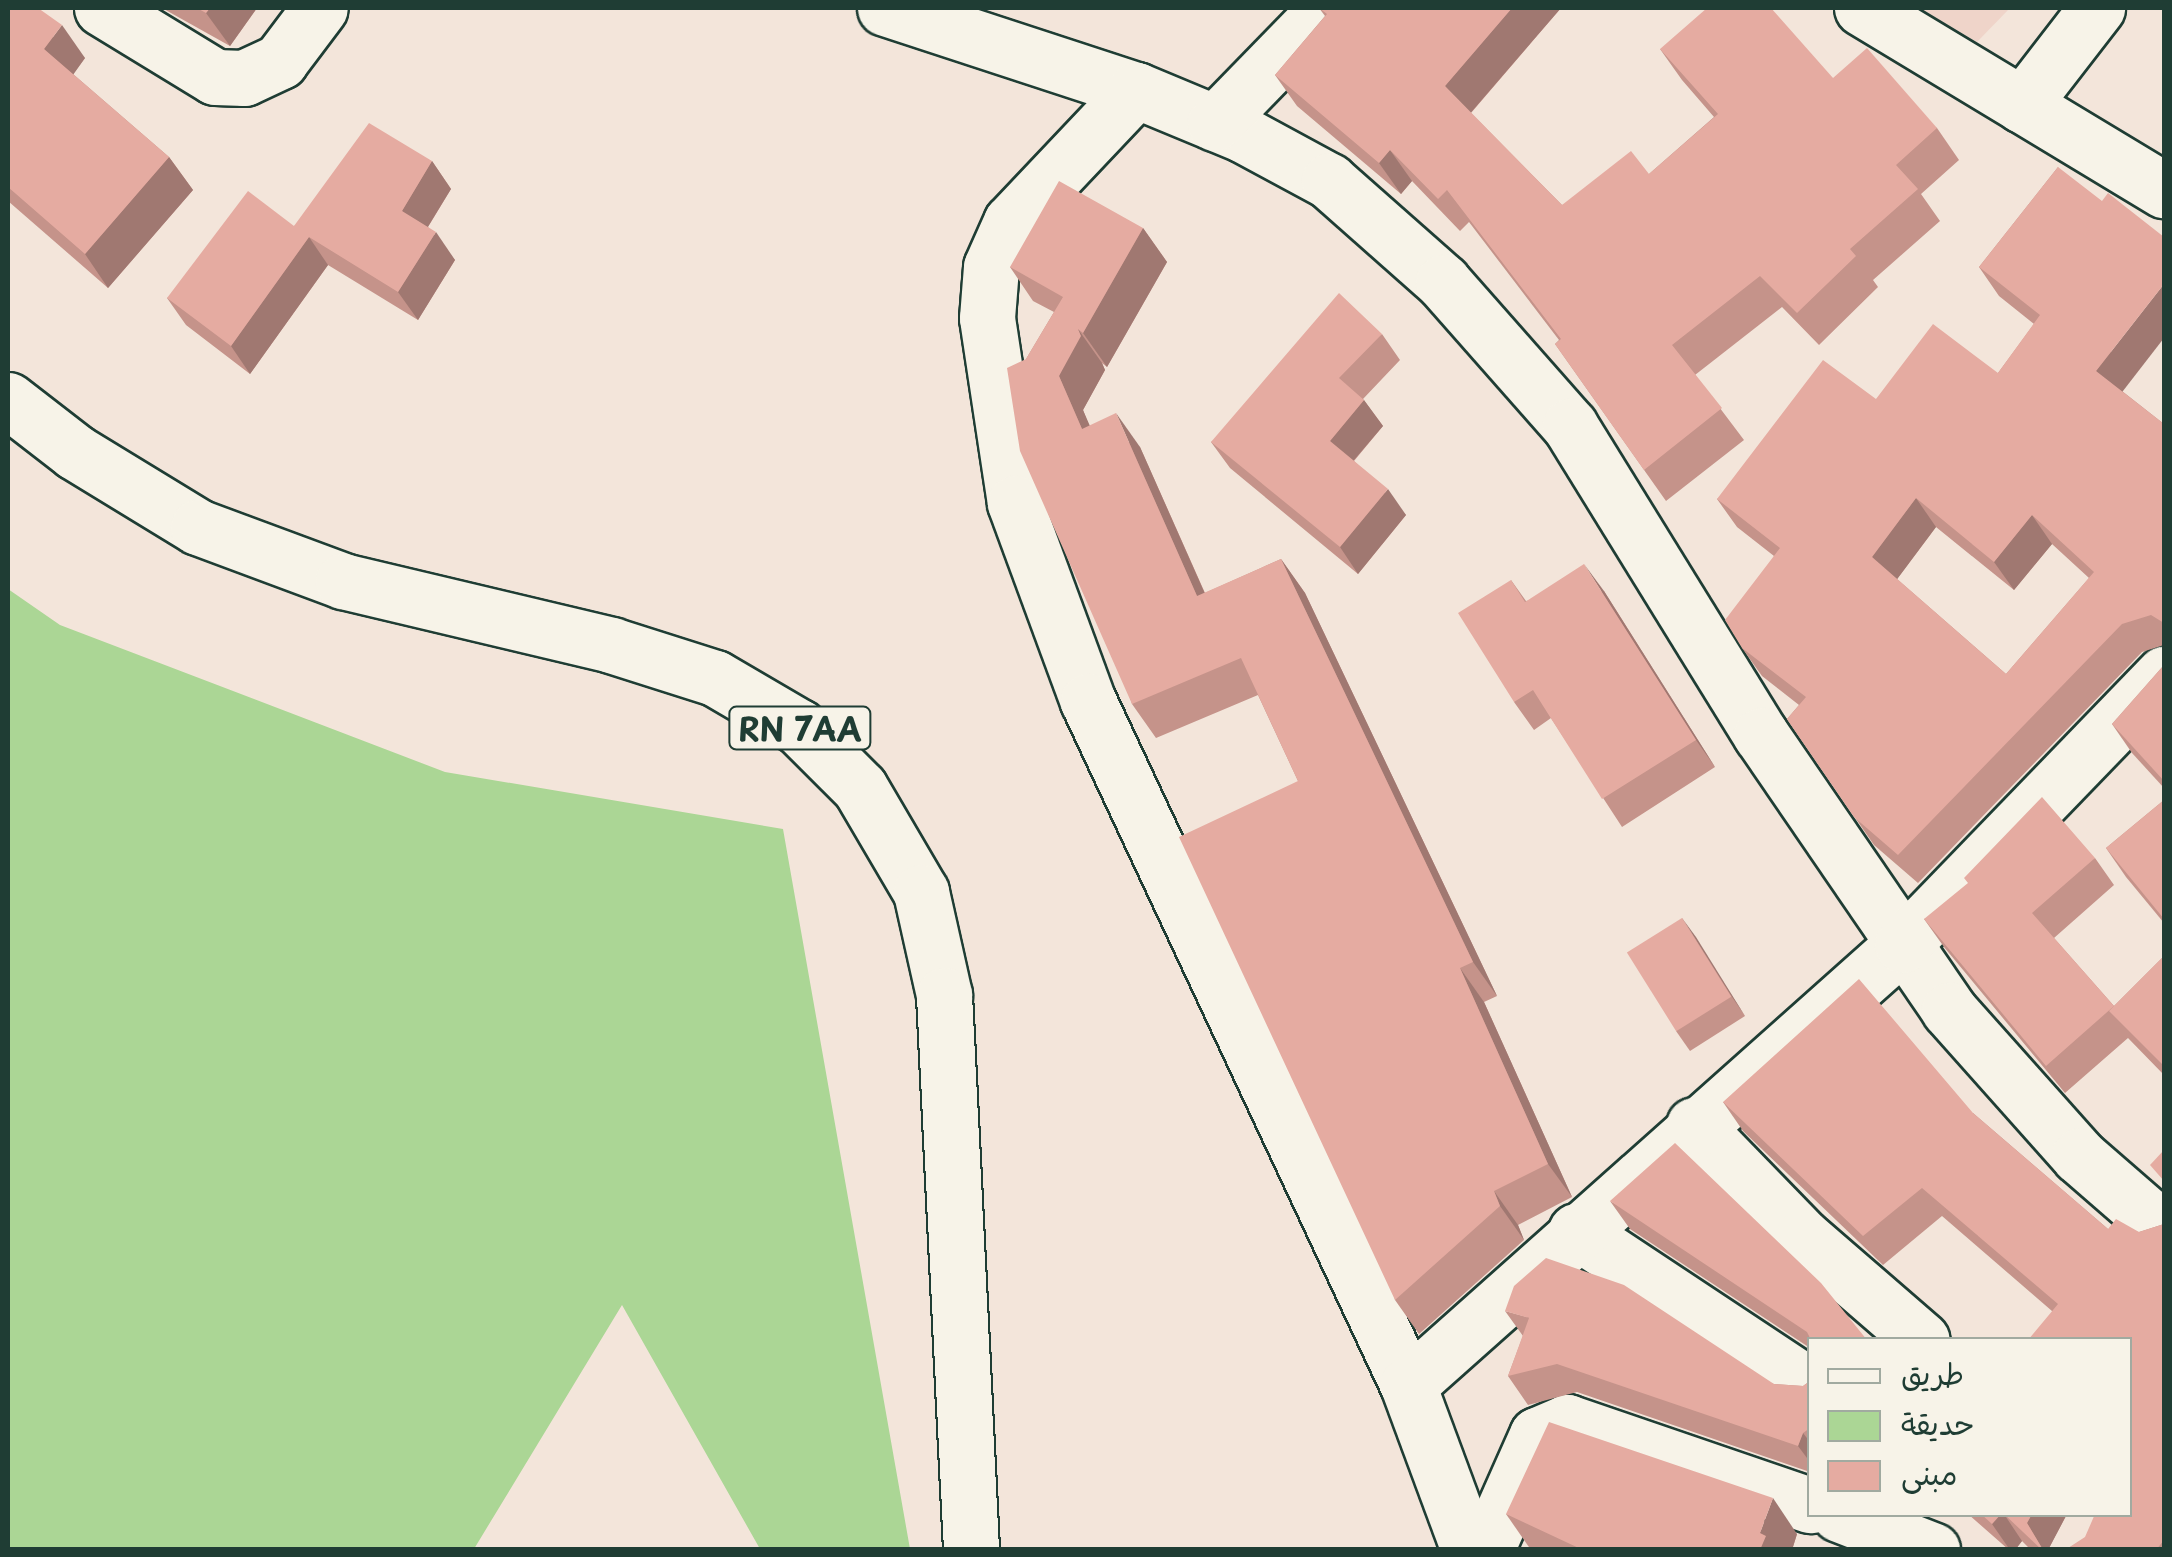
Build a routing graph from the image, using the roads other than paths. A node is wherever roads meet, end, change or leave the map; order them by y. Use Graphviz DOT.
graph roads {
  1 [pos="102,8"];
  2 [pos="320,8"];
  3 [pos="885,8"];
  4 [pos="1327,8"];
  5 [pos="1862,8"];
  6 [pos="2096,8"];
  7 [pos="1136,90"];
  8 [pos="2022,104"];
  9 [pos="1215,123"];
  10 [pos="2164,190"];
  11 [pos="8,400"];
  12 [pos="2164,674"];
  13 [pos="1902,944"];
  14 [pos="1694,1125"];
  15 [pos="2164,1230"];
  16 [pos="1576,1231"];
  17 [pos="1919,1337"];
  18 [pos="1807,1384"];
  19 [pos="1408,1385"];
  20 [pos="1807,1503"];
  21 [pos="1847,1517"];
  22 [pos="1929,1517"];
  23 [pos="971,1550"];
  24 [pos="1469,1550"];
  25 [pos="1486,1550"];
  26 [pos="1932,1550"];
  27 [pos="1946,1550"];
  1 -- 2 [label="street"];
  3 -- 7 [label="street"];
  4 -- 9 [label="street"];
  5 -- 8 [label="street"];
  6 -- 8 [label="street"];
  7 -- 9 [label="street"];
  7 -- 19 [label="street"];
  8 -- 10 [label="street"];
  9 -- 13 [label="street"];
  11 -- 23 [label="street, RN 7AA"];
  12 -- 13 [label="street"];
  13 -- 14 [label="street"];
  13 -- 15 [label="street"];
  14 -- 16 [label="street"];
  14 -- 17 [label="street"];
  16 -- 18 [label="street"];
  16 -- 19 [label="street"];
  19 -- 24 [label="street"];
  20 -- 25 [label="street"];
  21 -- 26 [label="street"];
  22 -- 27 [label="street"];
}
